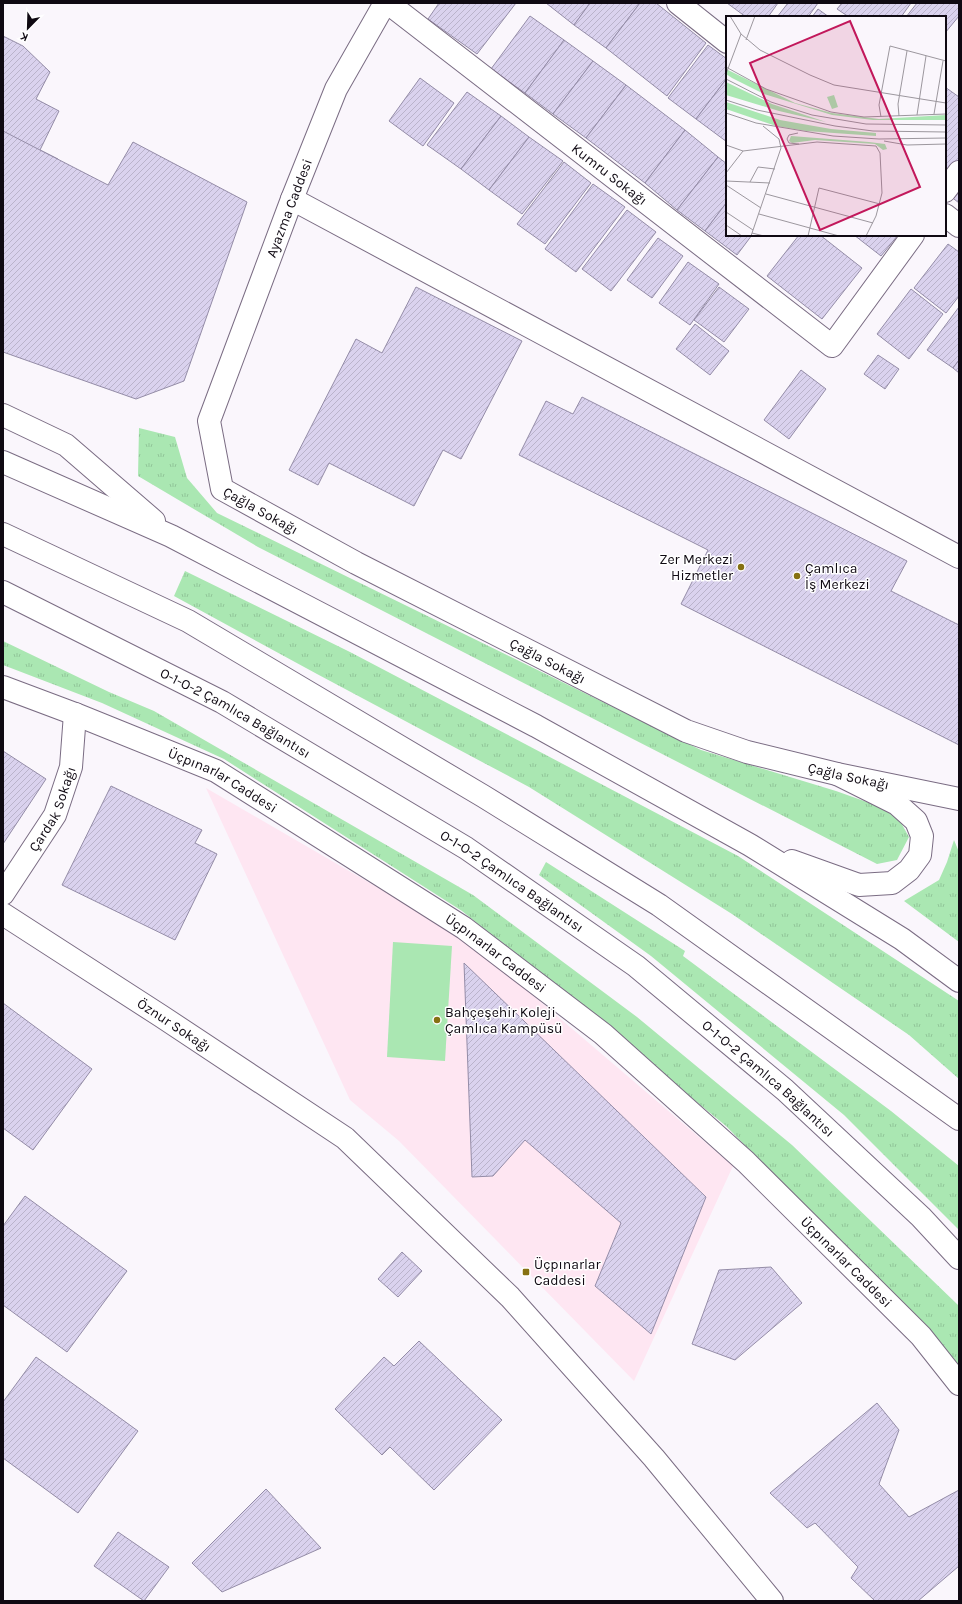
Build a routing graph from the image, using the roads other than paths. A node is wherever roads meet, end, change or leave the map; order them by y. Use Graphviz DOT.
graph roads {
  1 [pos="385,3"];
  2 [pos="388,3"];
  3 [pos="678,3"];
  4 [pos="726,41"];
  5 [pos="959,172"];
  6 [pos="946,190"];
  7 [pos="292,199"];
  8 [pos="946,216"];
  9 [pos="959,226"];
  10 [pos="912,236"];
  11 [pos="3,416"];
  12 [pos="209,421"];
  13 [pos="3,462"];
  14 [pos="3,534"];
  15 [pos="171,536"];
  16 [pos="959,557"];
  17 [pos="3,592"];
  18 [pos="3,688"];
  19 [pos="75,714"];
  20 [pos="837,774"];
  21 [pos="959,799"];
  22 [pos="750,846"];
  23 [pos="3,894"];
  24 [pos="3,914"];
  25 [pos="959,981"];
  26 [pos="959,1120"];
  27 [pos="959,1258"];
  28 [pos="959,1384"];
  29 [pos="772,1601"];
  1 -- 7 [label="main road, Ayazma Caddesi"];
  2 -- 10 [label="main road, Kumru Sokağı"];
  3 -- 4 [label="main road"];
  5 -- 6 [label="main road"];
  7 -- 12 [label="main road, Ayazma Caddesi"];
  7 -- 16 [label="main road"];
  8 -- 9 [label="main road"];
  11 -- 15 [label="main road"];
  12 -- 20 [label="main road, Çağla Sokağı"];
  13 -- 15 [label="main road"];
  14 -- 26 [label="main road"];
  15 -- 22 [label="main road"];
  17 -- 27 [label="main road, O-1-O-2 Çamlıca Bağlantısı"];
  18 -- 19 [label="main road, Üçpınarlar Caddesi"];
  19 -- 23 [label="main road, Çardak Sokağı"];
  19 -- 28 [label="main road, Üçpınarlar Caddesi"];
  20 -- 21 [label="main road, Çağla Sokağı"];
  20 -- 22 [label="main road"];
  22 -- 25 [label="main road"];
  24 -- 29 [label="main road, Öznur Sokağı"];
}
